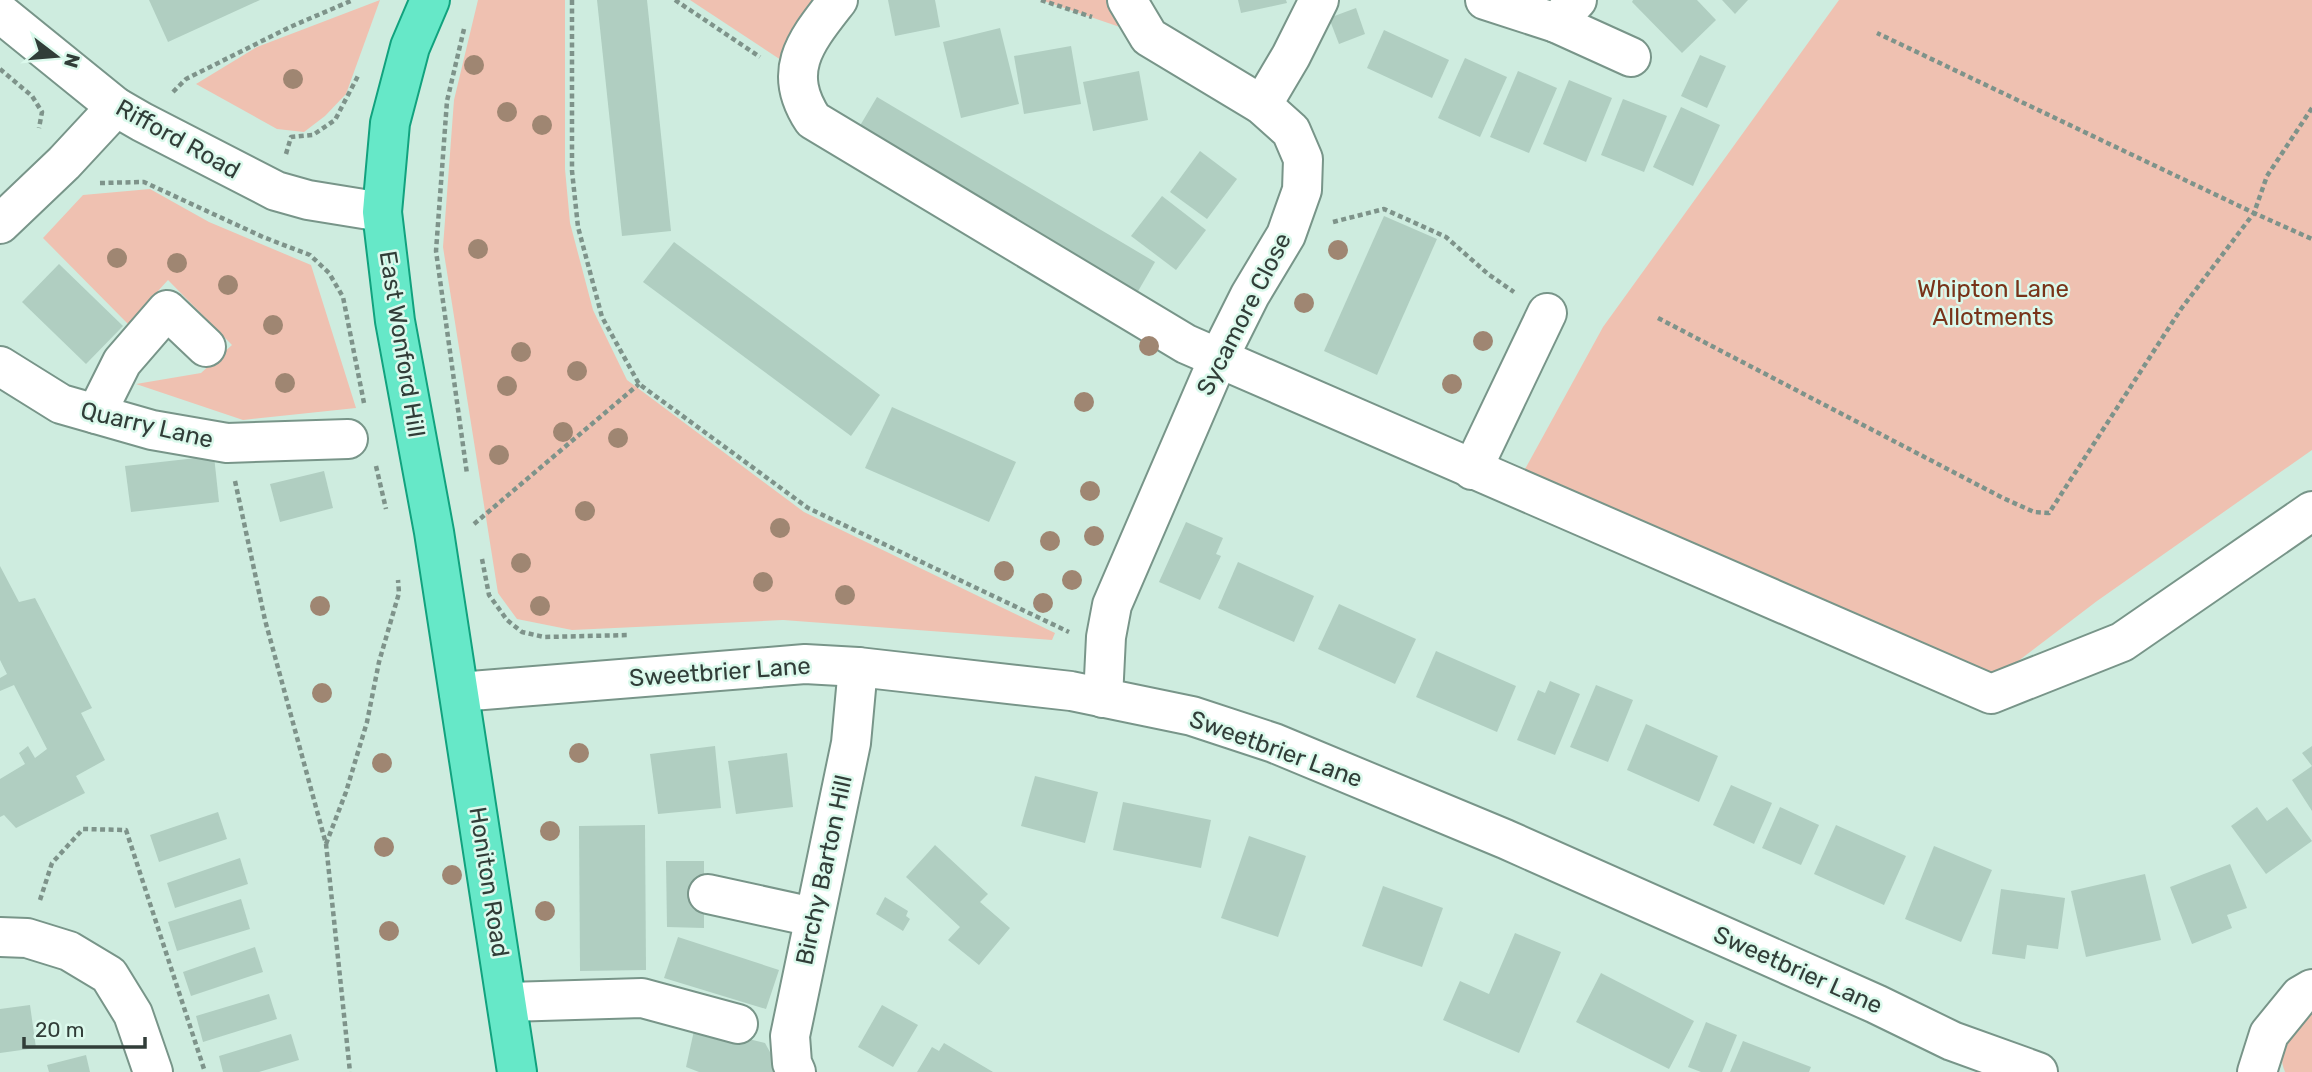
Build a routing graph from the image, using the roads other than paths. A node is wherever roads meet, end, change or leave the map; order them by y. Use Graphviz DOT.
graph roads {
  1 [pos="430,0"];
  2 [pos="838,0"];
  3 [pos="1127,0"];
  4 [pos="1319,0"];
  5 [pos="1485,0"];
  6 [pos="1566,12"];
  7 [pos="0,13"];
  8 [pos="1631,57"];
  9 [pos="1262,105"];
  10 [pos="129,114"];
  11 [pos="382,212"];
  12 [pos="0,224"];
  13 [pos="1547,313"];
  14 [pos="206,347"];
  15 [pos="1219,357"];
  16 [pos="0,366"];
  17 [pos="96,414"];
  18 [pos="357,426"];
  19 [pos="1472,470"];
  20 [pos="2312,511"];
  21 [pos="858,667"];
  22 [pos="459,692"];
  23 [pos="1103,698"];
  24 [pos="708,894"];
  25 [pos="813,916"];
  26 [pos="14,937"];
  27 [pos="2312,989"];
  28 [pos="508,1002"];
  29 [pos="738,1024"];
  30 [pos="1992,1065"];
  31 [pos="153,1072"];
  32 [pos="517,1072"];
  33 [pos="796,1072"];
  34 [pos="2039,1072"];
  35 [pos="2257,1072"];
  1 -- 11 [label="main road, East Wonford Hill"];
  2 -- 15 [label="street"];
  3 -- 9 [label="street, Sycamore Close"];
  4 -- 9 [label="street"];
  5 -- 6 [label="street"];
  6 -- 8 [label="street"];
  7 -- 10 [label="street, Rifford Road"];
  9 -- 15 [label="street, Sycamore Close"];
  10 -- 11 [label="street, Rifford Road"];
  10 -- 12 [label="street"];
  11 -- 22 [label="main road, East Wonford Hill"];
  13 -- 19 [label="street"];
  14 -- 17 [label="street"];
  15 -- 19 [label="street"];
  15 -- 23 [label="street, Sycamore Close"];
  16 -- 17 [label="street, Quarry Lane"];
  17 -- 18 [label="street, Quarry Lane"];
  19 -- 20 [label="street"];
  21 -- 22 [label="street, Sweetbrier Lane"];
  21 -- 23 [label="street, Sweetbrier Lane"];
  21 -- 25 [label="street, Birchy Barton Hill"];
  22 -- 28 [label="main road, Honiton Road"];
  23 -- 30 [label="street, Sweetbrier Lane"];
  24 -- 25 [label="street"];
  25 -- 33 [label="street, Birchy Barton Hill"];
  26 -- 31 [label="street"];
  27 -- 35 [label="street"];
  28 -- 29 [label="street"];
  28 -- 32 [label="main road, Honiton Road"];
  30 -- 34 [label="street, Sweetbrier Lane"];
}
